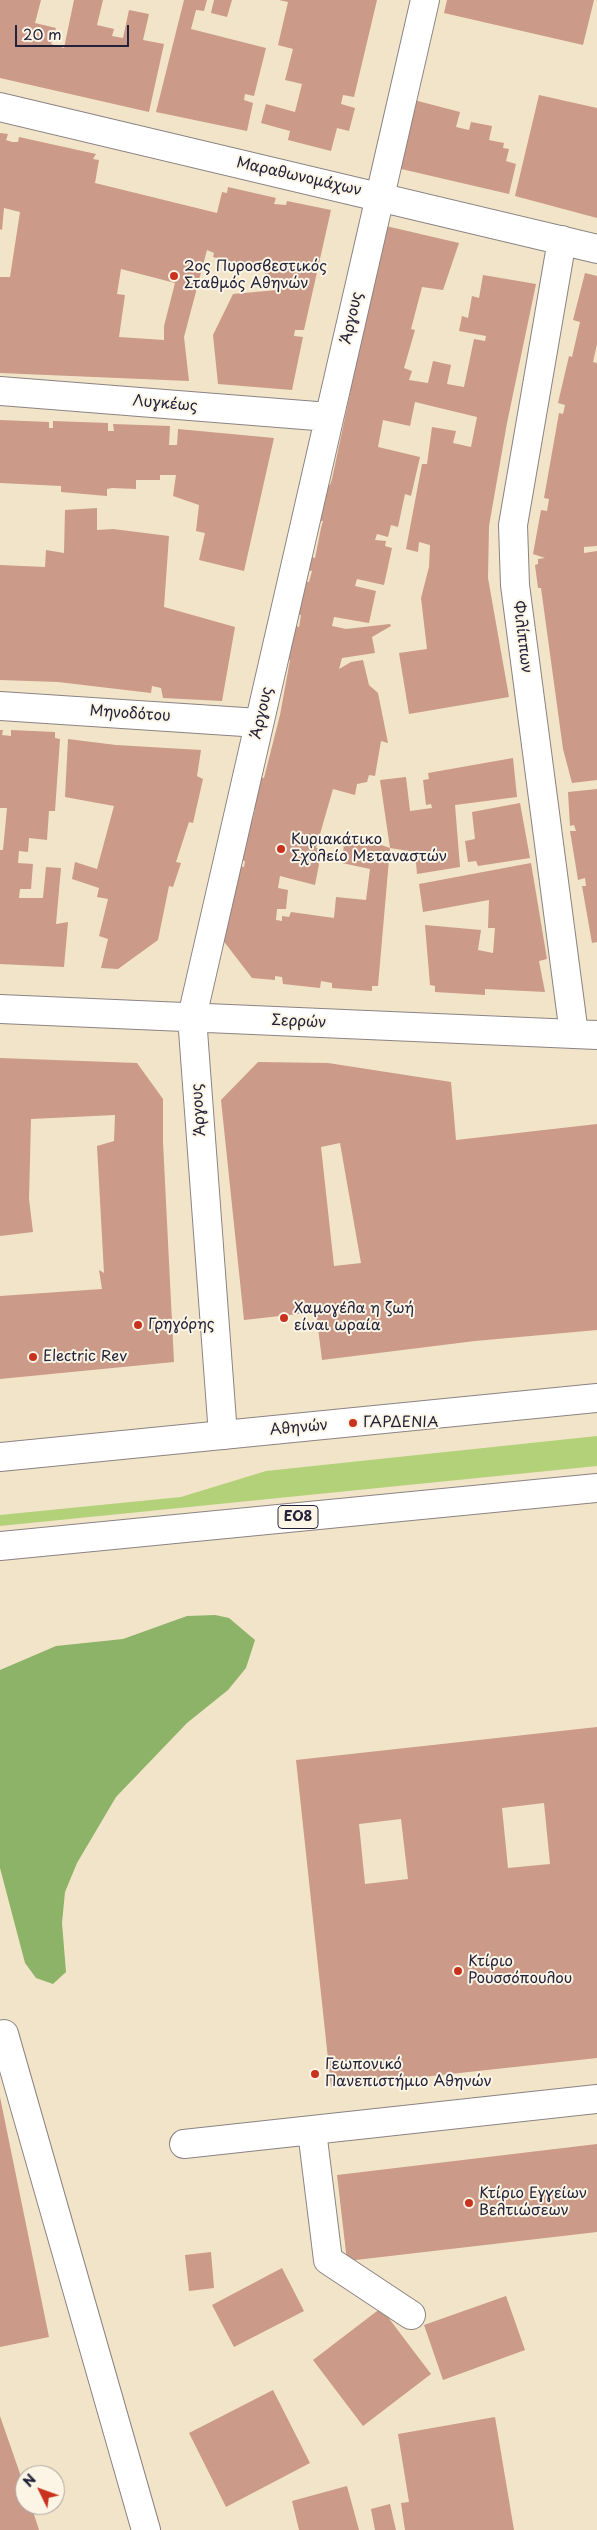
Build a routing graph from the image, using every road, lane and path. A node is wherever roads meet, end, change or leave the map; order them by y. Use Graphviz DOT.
graph roads {
  1 [pos="425,0"];
  2 [pos="0,106"];
  3 [pos="380,197"];
  4 [pos="562,240"];
  5 [pos="597,248"];
  6 [pos="0,391"];
  7 [pos="330,418"];
  8 [pos="0,706"];
  9 [pos="259,722"];
  10 [pos="0,1009"];
  11 [pos="192,1017"];
  12 [pos="586,1035"];
  13 [pos="596,1397"];
  14 [pos="223,1435"];
  15 [pos="0,1457"];
  16 [pos="597,1488"];
  17 [pos="0,1546"];
  18 [pos="4,2034"];
  19 [pos="597,2099"];
  20 [pos="312,2130"];
  21 [pos="184,2144"];
  22 [pos="411,2315"];
  23 [pos="146,2530"];
  1 -- 3 [label="main road, Άργους"];
  2 -- 3 [label="main road, Μαραθωνομάχων"];
  3 -- 4 [label="main road, Μαραθωνομάχων"];
  3 -- 7 [label="main road, Άργους"];
  4 -- 5 [label="main road, Μαραθωνομάχων"];
  4 -- 12 [label="main road, Φιλίππων"];
  6 -- 7 [label="main road, Λυγκέως"];
  7 -- 9 [label="main road, Άργους"];
  8 -- 9 [label="main road, Μηνοδότου"];
  9 -- 11 [label="main road, Άργους"];
  10 -- 11 [label="main road, Σερρών"];
  11 -- 12 [label="main road, Σερρών"];
  11 -- 14 [label="main road, Άργους"];
  13 -- 14 [label="main road, Αθηνών"];
  14 -- 15 [label="main road, Αθηνών"];
  16 -- 17 [label="main road, ΕΟ8"];
  18 -- 23 [label="main road"];
  19 -- 20 [label="main road"];
  20 -- 21 [label="main road"];
  20 -- 22 [label="main road"];
}
